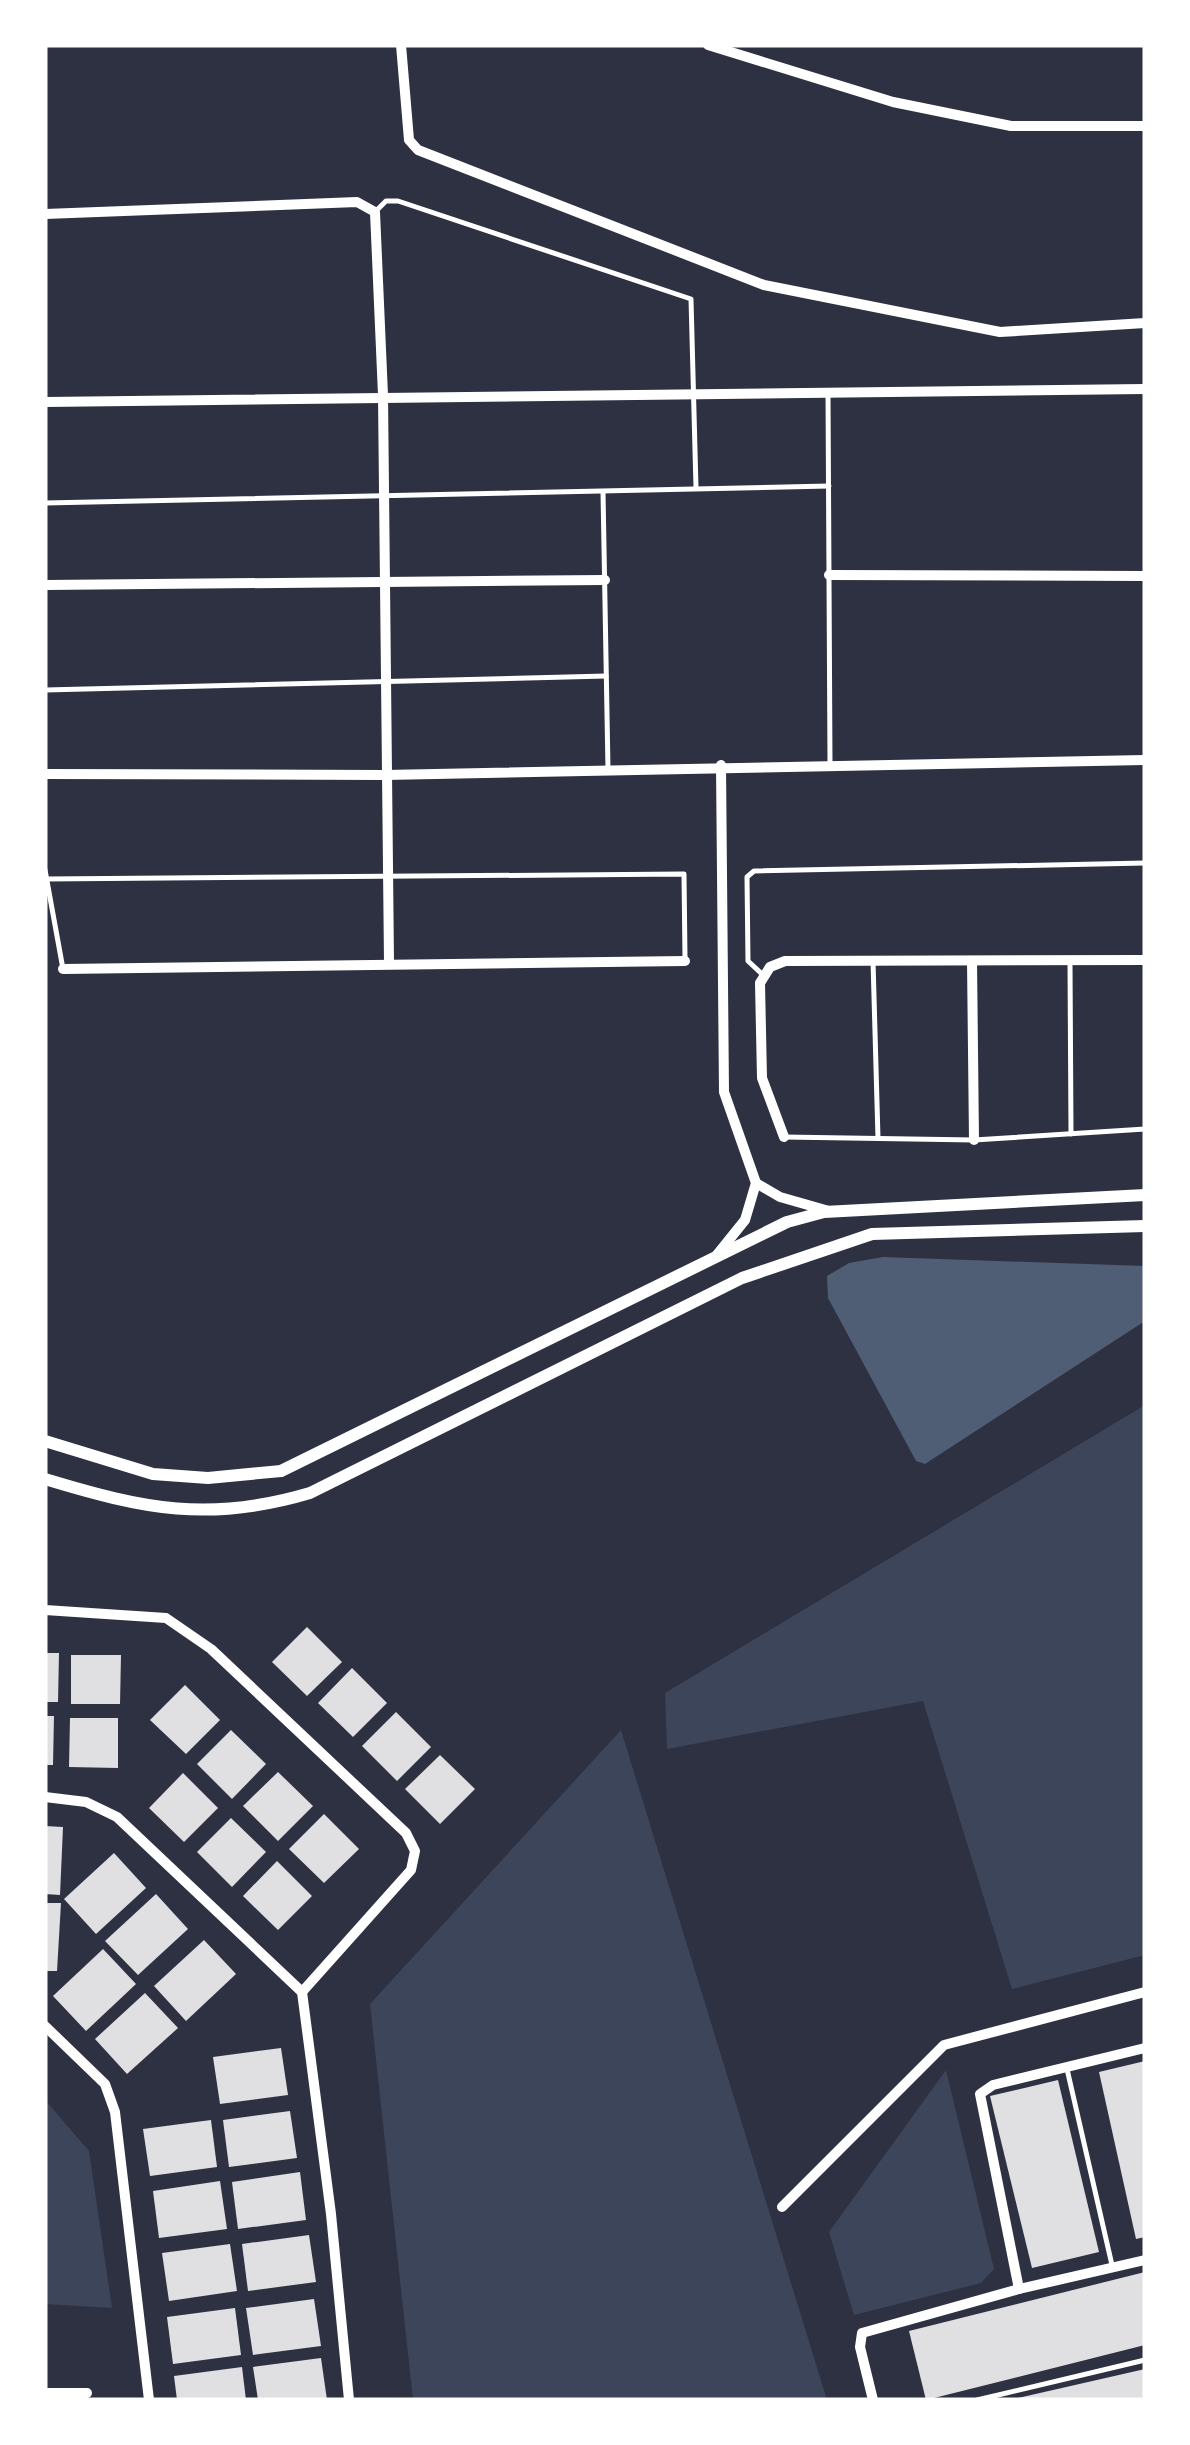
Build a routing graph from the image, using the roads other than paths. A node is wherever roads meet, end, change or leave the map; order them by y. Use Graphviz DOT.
graph roads {
  1 [pos="401,45"];
  2 [pos="708,45"];
  3 [pos="1145,126"];
  4 [pos="375,212"];
  5 [pos="45,214"];
  6 [pos="1145,323"];
  7 [pos="1145,389"];
  8 [pos="695,392"];
  9 [pos="828,392"];
  10 [pos="383,395"];
  11 [pos="45,402"];
  12 [pos="829,486"];
  13 [pos="696,488"];
  14 [pos="603,490"];
  15 [pos="384,494"];
  16 [pos="45,503"];
  17 [pos="829,575"];
  18 [pos="1145,576"];
  19 [pos="384,580"];
  20 [pos="604,580"];
  21 [pos="45,585"];
  22 [pos="606,676"];
  23 [pos="385,682"];
  24 [pos="45,690"];
  25 [pos="1145,760"];
  26 [pos="830,764"];
  27 [pos="721,766"];
  28 [pos="608,768"];
  29 [pos="45,774"];
  30 [pos="385,774"];
  31 [pos="1145,863"];
  32 [pos="45,870"];
  33 [pos="387,876"];
  34 [pos="46,879"];
  35 [pos="874,960"];
  36 [pos="972,960"];
  37 [pos="1070,960"];
  38 [pos="1145,960"];
  39 [pos="685,961"];
  40 [pos="388,962"];
  41 [pos="63,968"];
  42 [pos="764,976"];
  43 [pos="1145,1130"];
  44 [pos="1071,1134"];
  45 [pos="784,1136"];
  46 [pos="878,1138"];
  47 [pos="974,1140"];
  48 [pos="756,1183"];
  49 [pos="1145,1195"];
  50 [pos="833,1211"];
  51 [pos="1145,1226"];
  52 [pos="716,1256"];
  53 [pos="45,1442"];
  54 [pos="45,1479"];
  55 [pos="45,1610"];
  56 [pos="45,1797"];
  57 [pos="302,1992"];
  58 [pos="1145,1992"];
  59 [pos="45,2026"];
  60 [pos="1145,2048"];
  61 [pos="1066,2068"];
  62 [pos="782,2207"];
  63 [pos="1145,2260"];
  64 [pos="1113,2268"];
  65 [pos="1019,2289"];
  66 [pos="1145,2360"];
  67 [pos="45,2393"];
  68 [pos="87,2394"];
  69 [pos="149,2400"];
  70 [pos="349,2400"];
  71 [pos="873,2400"];
  72 [pos="978,2400"];
  1 -- 6 [label="street"];
  2 -- 3 [label="street"];
  4 -- 5 [label="street"];
  4 -- 8 [label="lane"];
  4 -- 10 [label="street"];
  7 -- 9 [label="street"];
  8 -- 9 [label="street"];
  8 -- 10 [label="street"];
  8 -- 13 [label="lane"];
  9 -- 12 [label="lane"];
  10 -- 11 [label="street"];
  10 -- 15 [label="street"];
  12 -- 13 [label="lane"];
  12 -- 17 [label="lane"];
  13 -- 14 [label="lane"];
  14 -- 15 [label="lane"];
  14 -- 20 [label="lane"];
  15 -- 16 [label="lane"];
  15 -- 19 [label="street"];
  17 -- 18 [label="street"];
  17 -- 26 [label="lane"];
  19 -- 20 [label="street"];
  19 -- 21 [label="street"];
  19 -- 23 [label="street"];
  20 -- 22 [label="lane"];
  22 -- 23 [label="lane"];
  22 -- 28 [label="lane"];
  23 -- 24 [label="lane"];
  23 -- 30 [label="street"];
  25 -- 26 [label="street"];
  26 -- 27 [label="street"];
  27 -- 28 [label="street"];
  27 -- 48 [label="street"];
  28 -- 30 [label="street"];
  29 -- 30 [label="street"];
  30 -- 33 [label="street"];
  31 -- 42 [label="lane"];
  32 -- 34 [label="lane"];
  33 -- 34 [label="lane"];
  33 -- 39 [label="lane"];
  33 -- 40 [label="street"];
  34 -- 41 [label="lane"];
  35 -- 36 [label="street"];
  35 -- 42 [label="street"];
  35 -- 46 [label="lane"];
  36 -- 37 [label="street"];
  36 -- 47 [label="street"];
  37 -- 38 [label="street"];
  37 -- 44 [label="lane"];
  39 -- 40 [label="street"];
  40 -- 41 [label="street"];
  42 -- 45 [label="street"];
  43 -- 44 [label="lane"];
  44 -- 47 [label="lane"];
  45 -- 46 [label="lane"];
  46 -- 47 [label="lane"];
  48 -- 50 [label="street"];
  48 -- 52 [label="street"];
  49 -- 50 [label="street"];
  50 -- 52 [label="street"];
  51 -- 54 [label="street"];
  52 -- 53 [label="street"];
  55 -- 57 [label="street"];
  56 -- 57 [label="street"];
  57 -- 70 [label="street"];
  58 -- 62 [label="street"];
  59 -- 69 [label="street"];
  60 -- 61 [label="street"];
  61 -- 64 [label="lane"];
  61 -- 65 [label="street"];
  63 -- 64 [label="street"];
  64 -- 65 [label="street"];
  65 -- 71 [label="street"];
  66 -- 72 [label="lane"];
  67 -- 68 [label="street"];
}
